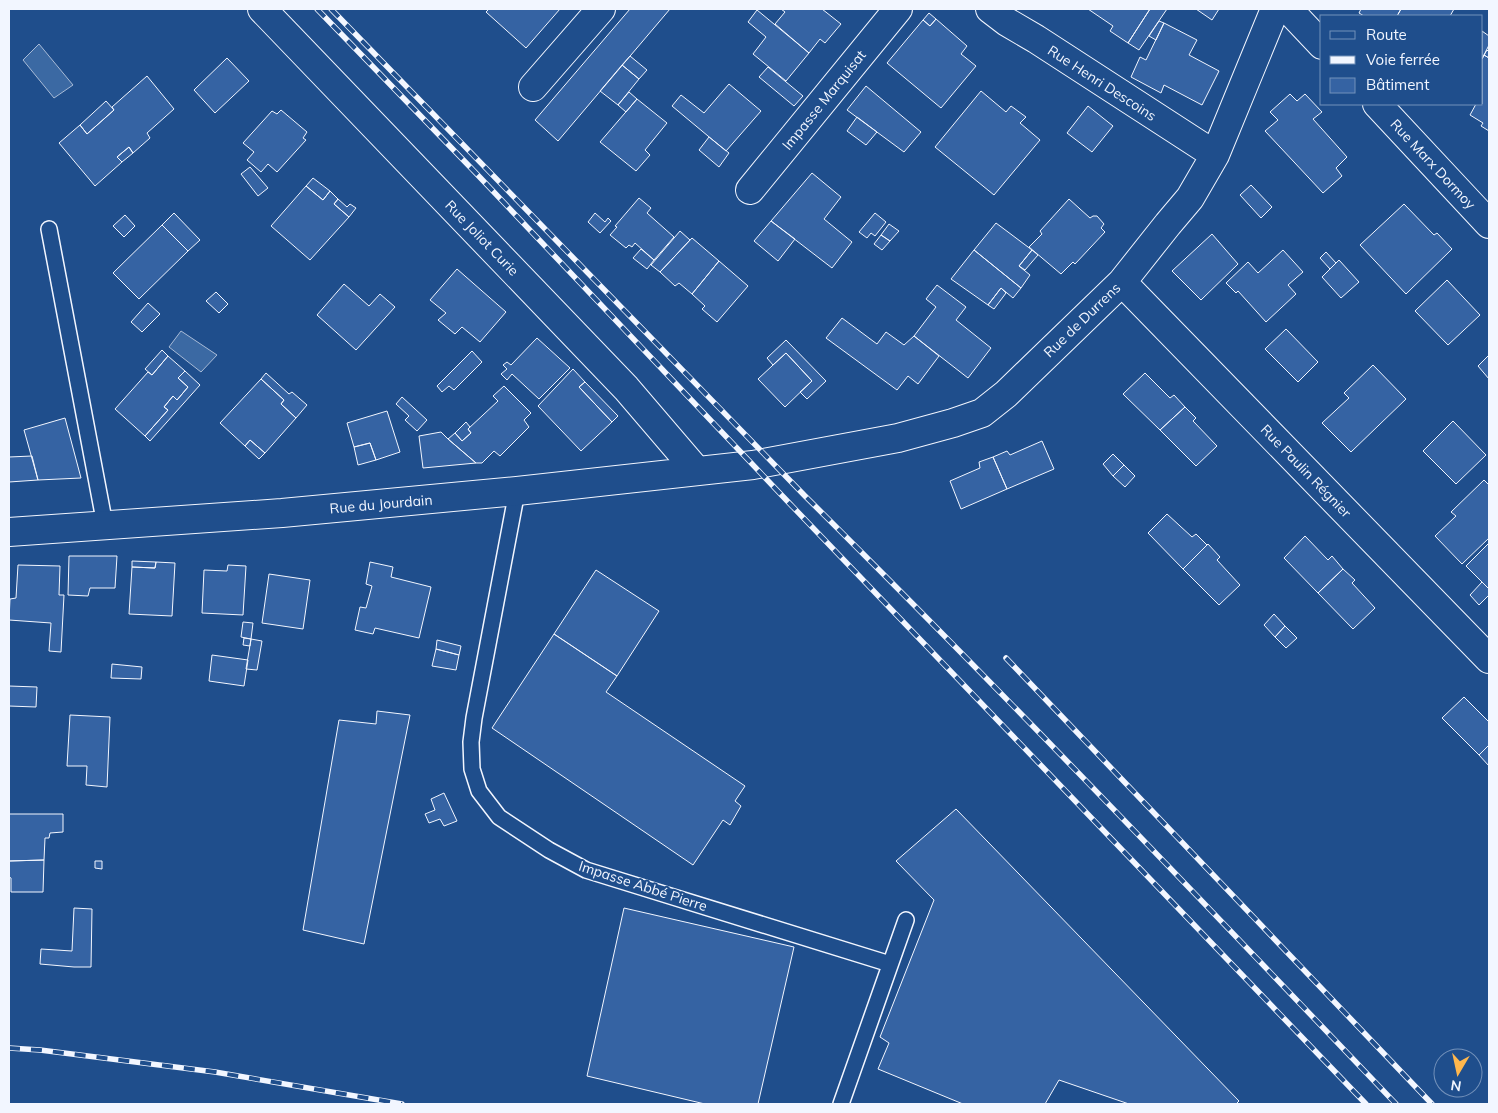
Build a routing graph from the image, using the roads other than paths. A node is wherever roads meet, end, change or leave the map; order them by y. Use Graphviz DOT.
graph roads {
  1 [pos="262,9"];
  2 [pos="601,9"];
  3 [pos="898,9"];
  4 [pos="990,9"];
  5 [pos="1275,9"];
  6 [pos="1288,9"];
  7 [pos="1320,43"];
  8 [pos="532,87"];
  9 [pos="1378,105"];
  10 [pos="1215,156"];
  11 [pos="750,190"];
  12 [pos="1489,224"];
  13 [pos="48,229"];
  14 [pos="1122,282"];
  15 [pos="753,465"];
  16 [pos="697,471"];
  17 [pos="516,491"];
  18 [pos="105,525"];
  19 [pos="9,532"];
  20 [pos="1489,659"];
  21 [pos="906,920"];
  22 [pos="890,964"];
  23 [pos="841,1104"];
  1 -- 16 [label="street, Rue Joliot Curie"];
  2 -- 8 [label="street"];
  3 -- 11 [label="street, Impasse Marquisat"];
  4 -- 10 [label="street, Rue Henri Descoins"];
  5 -- 10 [label="street, Rue de Durrens"];
  6 -- 7 [label="street"];
  9 -- 12 [label="street, Rue Marx Dormoy"];
  10 -- 14 [label="street, Rue de Durrens"];
  13 -- 18 [label="lane"];
  14 -- 15 [label="street, Rue de Durrens"];
  14 -- 20 [label="street, Rue Paulin Régnier"];
  15 -- 16 [label="street, Rue du Jourdain"];
  16 -- 17 [label="street, Rue du Jourdain"];
  17 -- 18 [label="street, Rue du Jourdain"];
  17 -- 22 [label="lane, Impasse Abbé Pierre"];
  18 -- 19 [label="street, Rue du Jourdain"];
  21 -- 22 [label="lane"];
  22 -- 23 [label="lane"];
}
